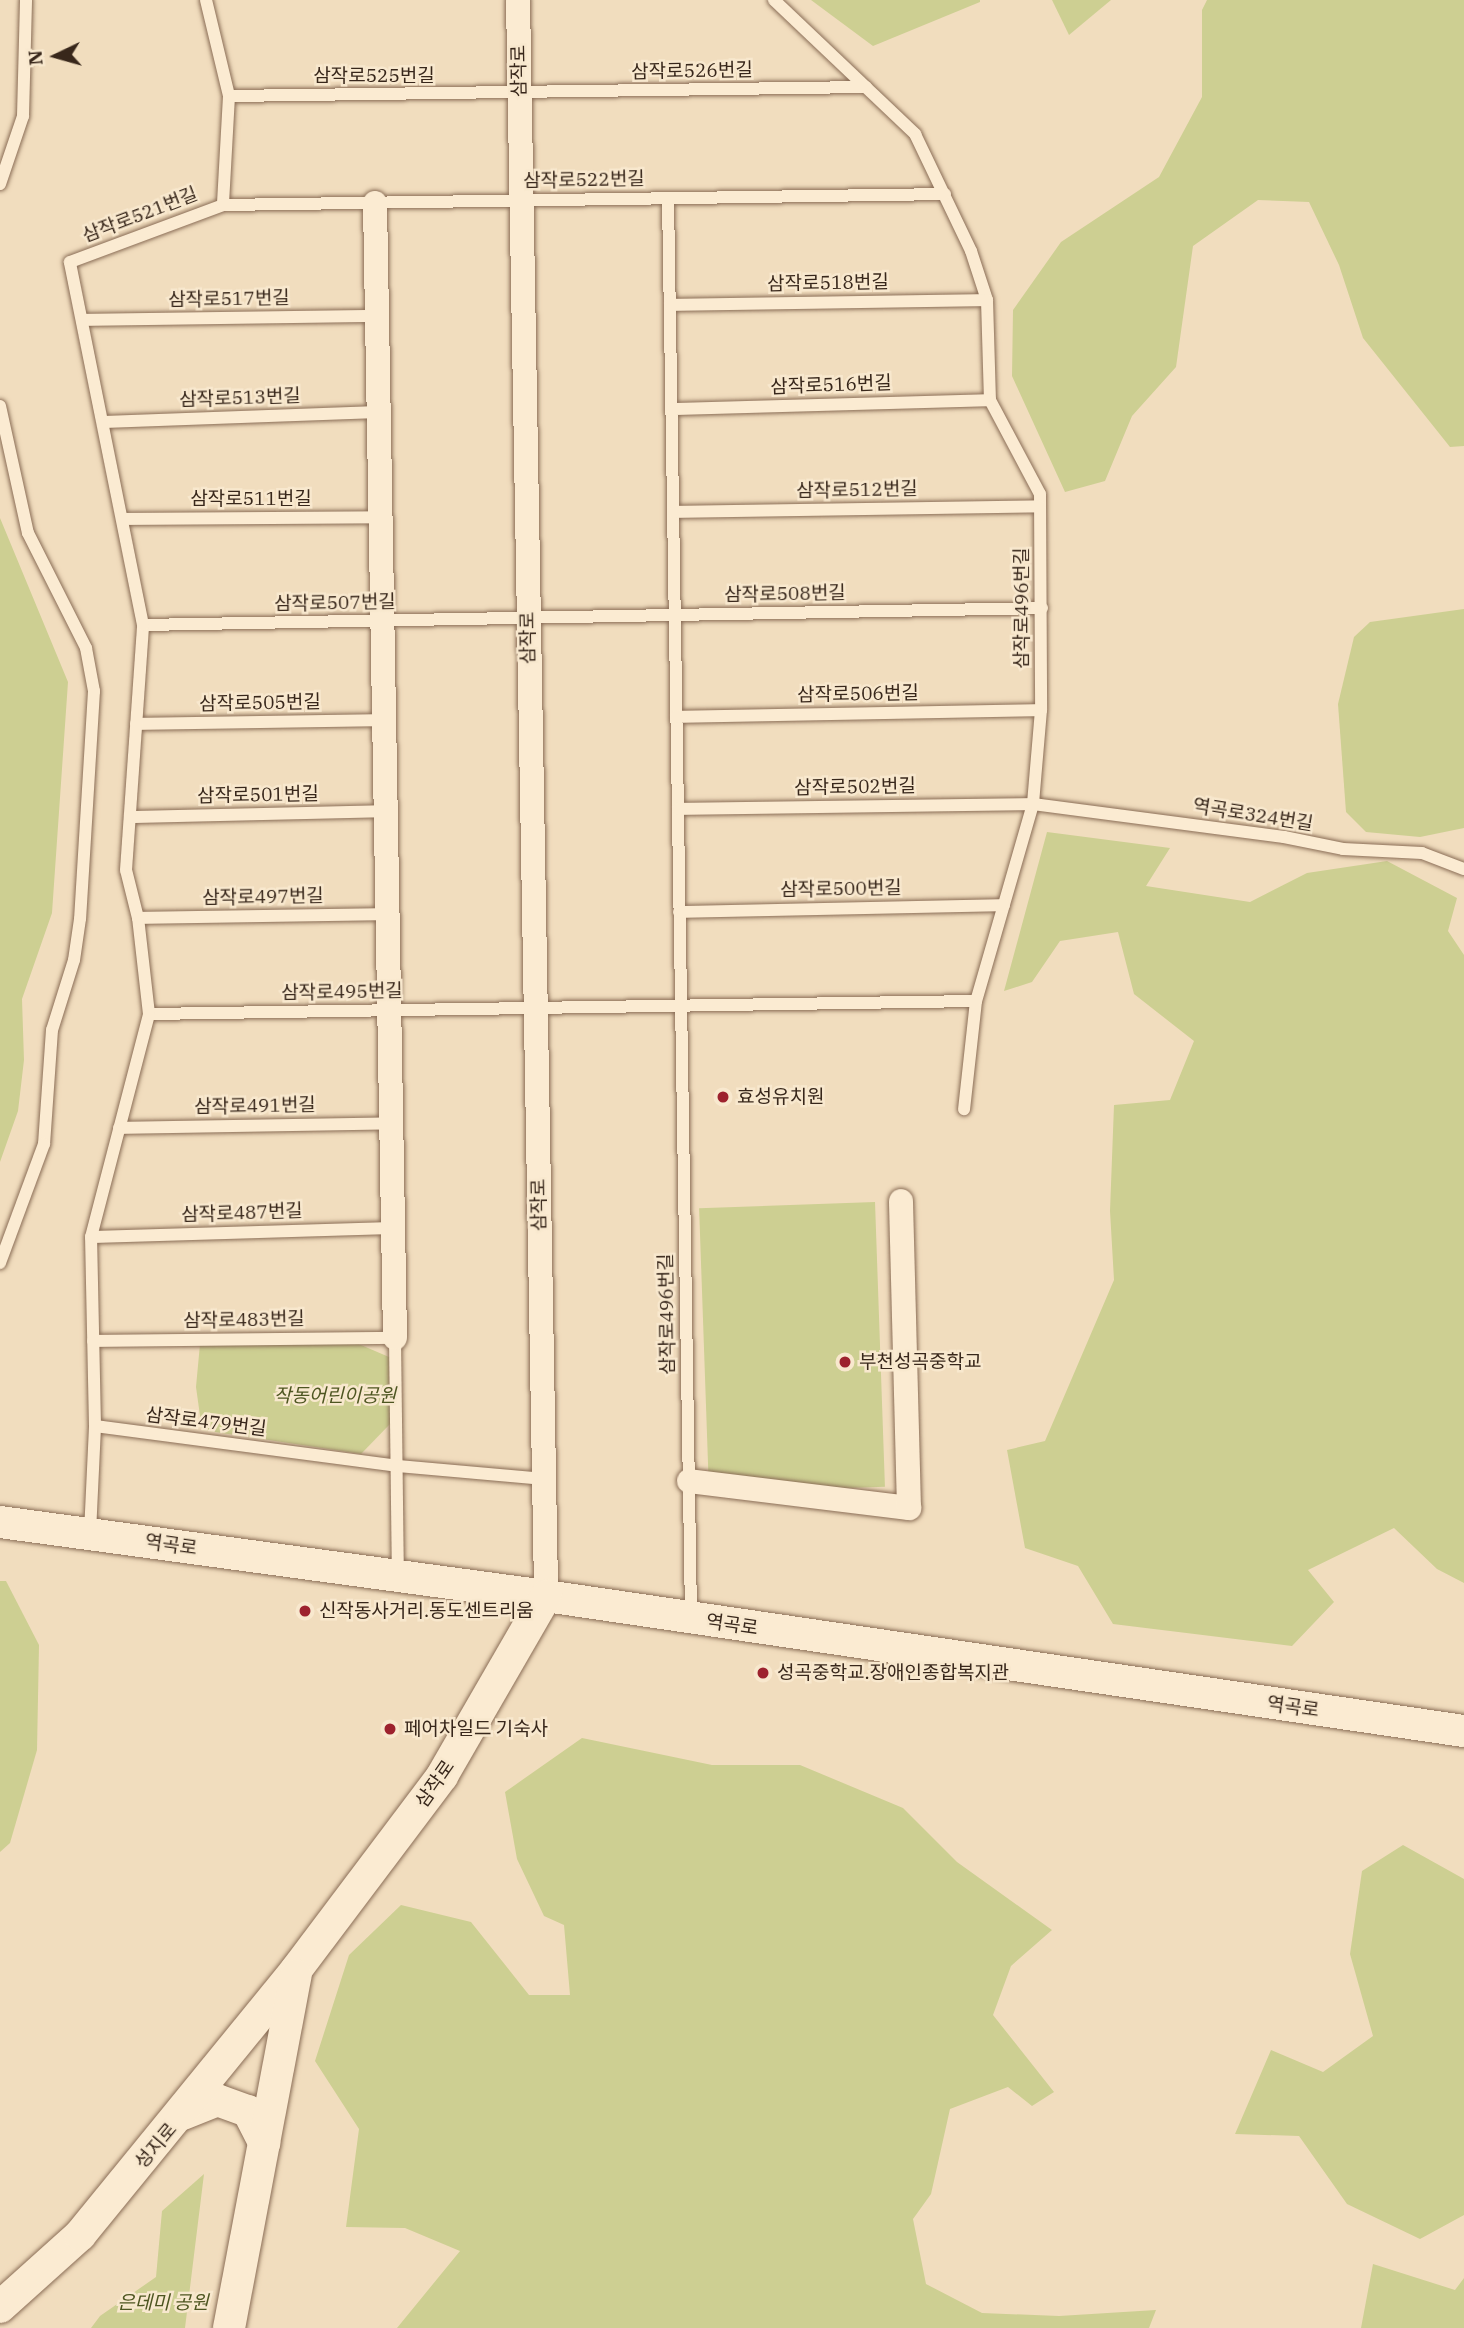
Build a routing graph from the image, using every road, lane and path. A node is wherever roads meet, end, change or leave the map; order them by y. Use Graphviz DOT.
graph roads {
  1 [pos="26,0"];
  2 [pos="206,0"];
  3 [pos="518,0"];
  4 [pos="774,0"];
  5 [pos="866,87"];
  6 [pos="519,94"];
  7 [pos="229,96"];
  8 [pos="0,184"];
  9 [pos="945,194"];
  10 [pos="668,198"];
  11 [pos="520,201"];
  12 [pos="375,203"];
  13 [pos="223,205"];
  14 [pos="987,300"];
  15 [pos="670,305"];
  16 [pos="378,316"];
  17 [pos="82,320"];
  18 [pos="990,400"];
  19 [pos="0,406"];
  20 [pos="673,409"];
  21 [pos="379,412"];
  22 [pos="103,422"];
  23 [pos="1040,506"];
  24 [pos="674,512"];
  25 [pos="381,517"];
  26 [pos="122,519"];
  27 [pos="1042,608"];
  28 [pos="675,615"];
  29 [pos="528,620"];
  30 [pos="383,621"];
  31 [pos="143,625"];
  32 [pos="1041,710"];
  33 [pos="676,717"];
  34 [pos="385,720"];
  35 [pos="136,724"];
  36 [pos="1034,804"];
  37 [pos="678,809"];
  38 [pos="386,811"];
  39 [pos="130,817"];
  40 [pos="1464,869"];
  41 [pos="1004,905"];
  42 [pos="680,912"];
  43 [pos="388,914"];
  44 [pos="138,918"];
  45 [pos="976,1001"];
  46 [pos="535,1009"];
  47 [pos="681,1009"];
  48 [pos="390,1010"];
  49 [pos="149,1014"];
  50 [pos="964,1109"];
  51 [pos="392,1123"];
  52 [pos="119,1128"];
  53 [pos="901,1201"];
  54 [pos="394,1228"];
  55 [pos="91,1237"];
  56 [pos="0,1263"];
  57 [pos="396,1338"];
  58 [pos="93,1341"];
  59 [pos="94,1426"];
  60 [pos="398,1466"];
  61 [pos="544,1479"];
  62 [pos="689,1481"];
  63 [pos="0,1522"];
  64 [pos="90,1533"];
  65 [pos="397,1577"];
  66 [pos="546,1596"];
  67 [pos="691,1619"];
  68 [pos="1464,1731"];
  69 [pos="296,1970"];
  70 [pos="183,2114"];
  71 [pos="264,2143"];
  72 [pos="3,2298"];
  73 [pos="229,2328"];
  1 -- 8 [label="lane"];
  2 -- 7 [label="lane"];
  3 -- 6 [label="street, 삼작로"];
  4 -- 5 [label="lane, 삼작로496번길"];
  5 -- 6 [label="lane, 삼작로526번길"];
  5 -- 9 [label="lane, 삼작로496번길"];
  6 -- 7 [label="lane, 삼작로525번길"];
  6 -- 11 [label="street, 삼작로"];
  7 -- 13 [label="lane"];
  9 -- 10 [label="lane, 삼작로522번길"];
  9 -- 14 [label="lane, 삼작로496번길"];
  10 -- 11 [label="lane, 삼작로522번길"];
  10 -- 15 [label="lane, 삼작로496번길"];
  11 -- 12 [label="lane, 삼작로522번길"];
  11 -- 29 [label="street, 삼작로"];
  12 -- 13 [label="lane, 삼작로522번길"];
  12 -- 16 [label="street"];
  13 -- 17 [label="lane, 삼작로521번길"];
  14 -- 15 [label="lane, 삼작로518번길"];
  14 -- 18 [label="lane, 삼작로496번길"];
  15 -- 20 [label="lane, 삼작로496번길"];
  16 -- 17 [label="lane, 삼작로517번길"];
  16 -- 21 [label="street"];
  17 -- 22 [label="lane"];
  18 -- 20 [label="lane, 삼작로516번길"];
  18 -- 23 [label="lane, 삼작로496번길"];
  19 -- 56 [label="lane"];
  20 -- 24 [label="lane, 삼작로496번길"];
  21 -- 22 [label="lane, 삼작로513번길"];
  21 -- 25 [label="street"];
  22 -- 26 [label="lane"];
  23 -- 24 [label="lane, 삼작로512번길"];
  23 -- 27 [label="lane, 삼작로496번길"];
  24 -- 28 [label="lane, 삼작로496번길"];
  25 -- 26 [label="lane, 삼작로511번길"];
  25 -- 30 [label="street"];
  26 -- 31 [label="lane"];
  27 -- 28 [label="lane, 삼작로508번길"];
  27 -- 32 [label="lane, 삼작로496번길"];
  28 -- 29 [label="lane, 삼작로508번길"];
  28 -- 33 [label="lane, 삼작로496번길"];
  29 -- 30 [label="lane, 삼작로507번길"];
  29 -- 46 [label="street, 삼작로"];
  30 -- 31 [label="lane, 삼작로507번길"];
  30 -- 34 [label="street"];
  31 -- 35 [label="lane"];
  32 -- 33 [label="lane, 삼작로506번길"];
  32 -- 36 [label="lane, 삼작로496번길"];
  33 -- 37 [label="lane, 삼작로496번길"];
  34 -- 35 [label="lane, 삼작로505번길"];
  34 -- 38 [label="street"];
  35 -- 39 [label="lane"];
  36 -- 37 [label="lane, 삼작로502번길"];
  36 -- 40 [label="lane, 역곡로324번길"];
  36 -- 41 [label="lane, 삼작로496번길"];
  37 -- 42 [label="lane, 삼작로496번길"];
  38 -- 39 [label="lane, 삼작로501번길"];
  38 -- 43 [label="street"];
  39 -- 44 [label="lane"];
  41 -- 42 [label="lane, 삼작로500번길"];
  41 -- 45 [label="lane, 삼작로496번길"];
  42 -- 47 [label="lane, 삼작로496번길"];
  43 -- 44 [label="lane, 삼작로497번길"];
  43 -- 48 [label="street"];
  44 -- 49 [label="lane"];
  45 -- 47 [label="lane"];
  45 -- 50 [label="lane, 삼작로496번길"];
  46 -- 47 [label="lane"];
  46 -- 48 [label="lane, 삼작로495번길"];
  46 -- 61 [label="street, 삼작로"];
  47 -- 62 [label="lane, 삼작로496번길"];
  48 -- 49 [label="lane, 삼작로495번길"];
  48 -- 51 [label="street"];
  49 -- 52 [label="lane"];
  51 -- 52 [label="lane, 삼작로491번길"];
  51 -- 54 [label="street"];
  52 -- 55 [label="lane"];
  53 -- 62 [label="street"];
  54 -- 55 [label="lane, 삼작로487번길"];
  54 -- 57 [label="street"];
  55 -- 58 [label="lane"];
  57 -- 58 [label="lane, 삼작로483번길"];
  57 -- 60 [label="lane"];
  58 -- 59 [label="lane"];
  59 -- 60 [label="lane, 삼작로479번길"];
  59 -- 64 [label="lane"];
  60 -- 61 [label="lane, 삼작로479번길"];
  60 -- 65 [label="lane"];
  61 -- 66 [label="street, 삼작로"];
  62 -- 67 [label="lane, 삼작로496번길"];
  63 -- 64 [label="street, 역곡로"];
  64 -- 65 [label="street, 역곡로"];
  65 -- 66 [label="street, 역곡로"];
  66 -- 67 [label="street, 역곡로"];
  66 -- 69 [label="street, 삼작로"];
  67 -- 68 [label="street, 역곡로"];
  69 -- 70 [label="street, 성지로"];
  69 -- 71 [label="street, 삼작로"];
  70 -- 71 [label="street"];
  70 -- 72 [label="street, 성지로"];
  71 -- 73 [label="street, 삼작로"];
}
